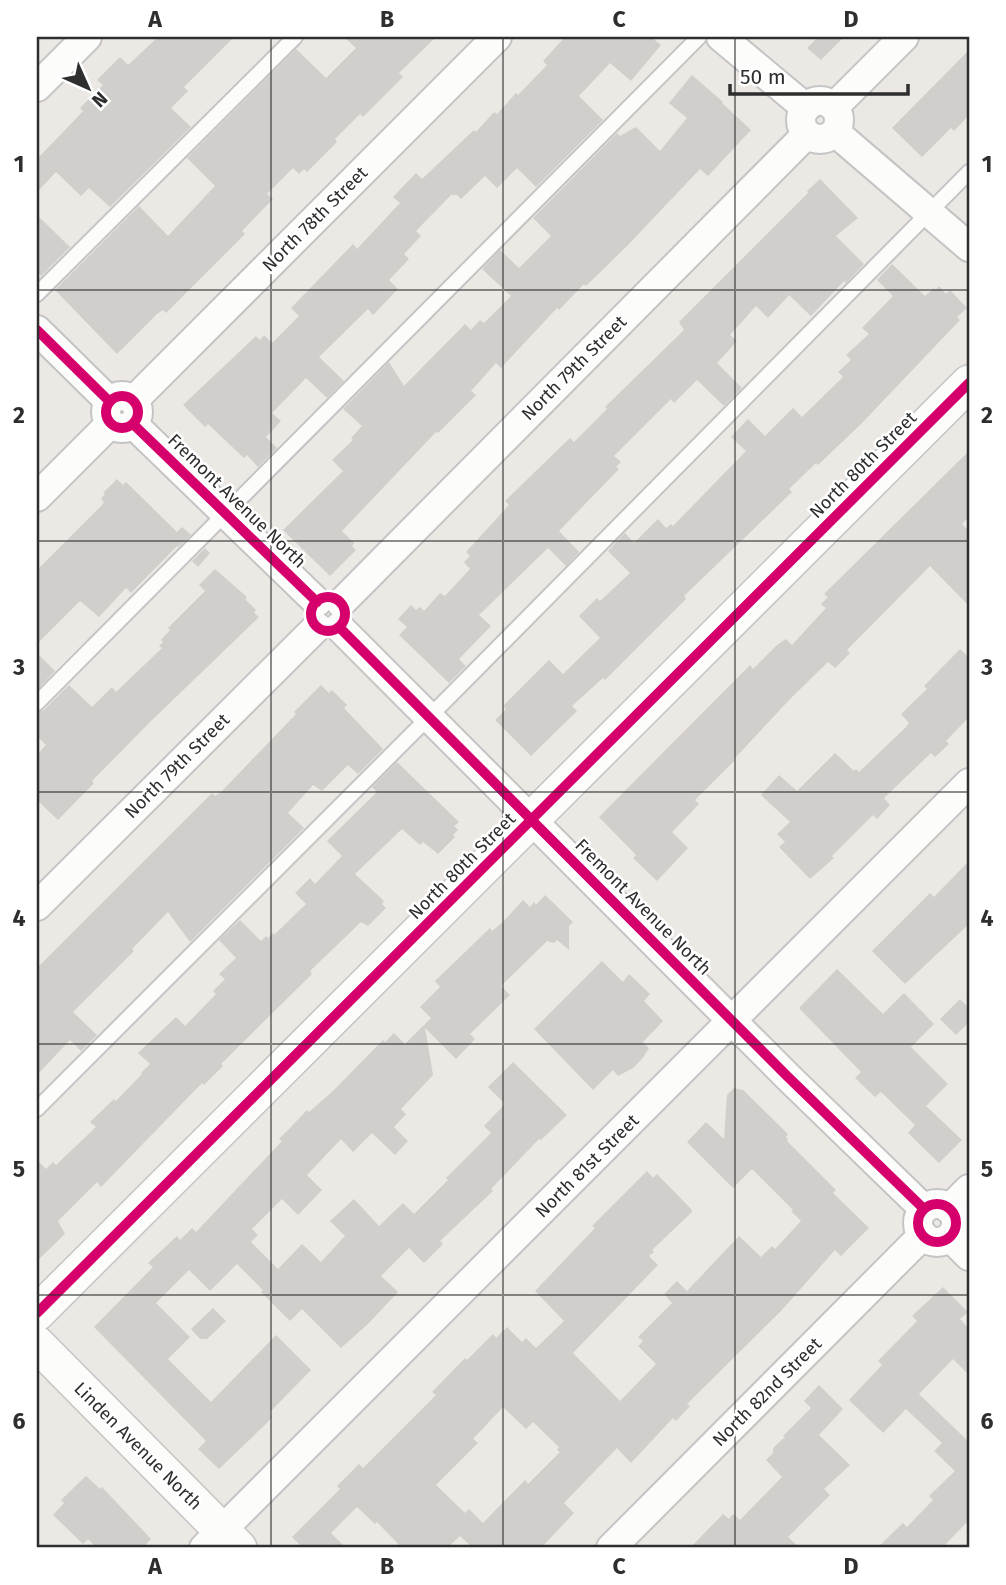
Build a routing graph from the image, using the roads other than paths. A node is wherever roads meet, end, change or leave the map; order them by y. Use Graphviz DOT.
graph roads {
  1 [pos="87,37"];
  2 [pos="295,37"];
  3 [pos="497,37"];
  4 [pos="699,37"];
  5 [pos="721,37"];
  6 [pos="904,37"];
  7 [pos="37,87"];
  8 [pos="820,120"];
  9 [pos="969,172"];
  10 [pos="929,213"];
  11 [pos="969,247"];
  12 [pos="37,294"];
  13 [pos="37,330"];
  14 [pos="969,383"];
  15 [pos="122,412"];
  16 [pos="37,497"];
  17 [pos="225,515"];
  18 [pos="328,615"];
  19 [pos="37,703"];
  20 [pos="429,718"];
  21 [pos="969,783"];
  22 [pos="532,821"];
  23 [pos="37,906"];
  24 [pos="732,1021"];
  25 [pos="37,1109"];
  26 [pos="969,1189"];
  27 [pos="943,1229"];
  28 [pos="37,1313"];
  29 [pos="37,1344"];
  30 [pos="221,1542"];
  31 [pos="611,1548"];
  1 -- 7 [label="street"];
  2 -- 12 [label="lane"];
  3 -- 15 [label="street, North 78th Street"];
  4 -- 17 [label="lane"];
  5 -- 8 [label="street"];
  6 -- 8 [label="street, North 79th Street"];
  8 -- 10 [label="street"];
  8 -- 18 [label="street, North 79th Street"];
  9 -- 10 [label="lane"];
  10 -- 11 [label="street"];
  10 -- 20 [label="lane"];
  13 -- 15 [label="street, Fremont Avenue North"];
  14 -- 22 [label="street, North 80th Street"];
  15 -- 16 [label="street, North 78th Street"];
  15 -- 17 [label="street, Fremont Avenue North"];
  17 -- 18 [label="street, Fremont Avenue North"];
  17 -- 19 [label="lane"];
  18 -- 20 [label="street, Fremont Avenue North"];
  18 -- 23 [label="street, North 79th Street"];
  20 -- 22 [label="street, Fremont Avenue North"];
  20 -- 25 [label="lane"];
  21 -- 24 [label="street, North 81st Street"];
  22 -- 24 [label="street, Fremont Avenue North"];
  22 -- 28 [label="street, North 80th Street"];
  24 -- 27 [label="street, Fremont Avenue North"];
  24 -- 30 [label="street, North 81st Street"];
  26 -- 27 [label="street, North 82nd Street"];
  27 -- 31 [label="street, North 82nd Street"];
  29 -- 30 [label="street, Linden Avenue North"];
}
